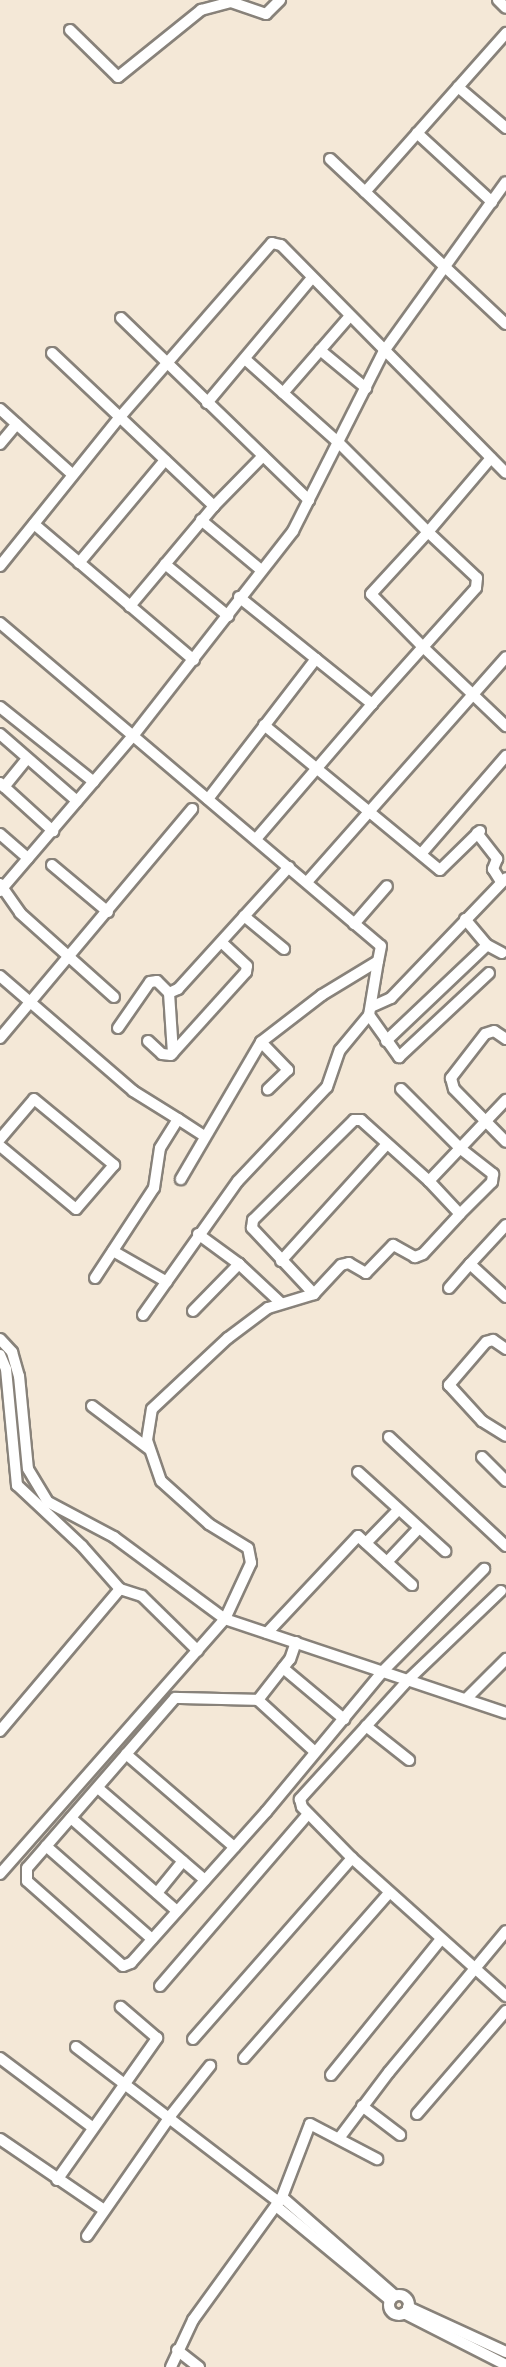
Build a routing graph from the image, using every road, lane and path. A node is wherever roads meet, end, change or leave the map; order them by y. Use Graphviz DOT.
graph roads {
  1 [pos="280,0"];
  2 [pos="498,0"];
  3 [pos="506,8"];
  4 [pos="70,30"];
  5 [pos="506,33"];
  6 [pos="458,87"];
  7 [pos="506,128"];
  8 [pos="417,133"];
  9 [pos="330,159"];
  10 [pos="506,182"];
  11 [pos="365,192"];
  12 [pos="492,202"];
  13 [pos="444,267"];
  14 [pos="312,278"];
  15 [pos="350,316"];
  16 [pos="121,318"];
  17 [pos="506,324"];
  18 [pos="320,350"];
  19 [pos="384,351"];
  20 [pos="52,353"];
  21 [pos="245,359"];
  22 [pos="166,364"];
  23 [pos="366,388"];
  24 [pos="283,393"];
  25 [pos="207,403"];
  26 [pos="0,409"];
  27 [pos="120,417"];
  28 [pos="17,424"];
  29 [pos="339,443"];
  30 [pos="0,444"];
  31 [pos="262,456"];
  32 [pos="491,458"];
  33 [pos="165,460"];
  34 [pos="506,473"];
  35 [pos="73,476"];
  36 [pos="309,500"];
  37 [pos="214,506"];
  38 [pos="201,520"];
  39 [pos="34,524"];
  40 [pos="428,532"];
  41 [pos="79,563"];
  42 [pos="165,564"];
  43 [pos="0,566"];
  44 [pos="261,570"];
  45 [pos="239,597"];
  46 [pos="130,606"];
  47 [pos="228,616"];
  48 [pos="0,623"];
  49 [pos="423,647"];
  50 [pos="506,657"];
  51 [pos="316,659"];
  52 [pos="194,660"];
  53 [pos="473,694"];
  54 [pos="372,704"];
  55 [pos="0,707"];
  56 [pos="264,725"];
  57 [pos="506,726"];
  58 [pos="0,734"];
  59 [pos="133,736"];
  60 [pos="506,756"];
  61 [pos="27,759"];
  62 [pos="318,767"];
  63 [pos="94,782"];
  64 [pos="2,785"];
  65 [pos="208,799"];
  66 [pos="77,801"];
  67 [pos="192,809"];
  68 [pos="370,811"];
  69 [pos="53,831"];
  70 [pos="0,834"];
  71 [pos="256,839"];
  72 [pos="421,854"];
  73 [pos="28,858"];
  74 [pos="52,865"];
  75 [pos="289,867"];
  76 [pos="503,880"];
  77 [pos="307,882"];
  78 [pos="387,886"];
  79 [pos="1,887"];
  80 [pos="108,912"];
  81 [pos="244,916"];
  82 [pos="465,919"];
  83 [pos="354,924"];
  84 [pos="221,942"];
  85 [pos="488,945"];
  86 [pos="284,949"];
  87 [pos="502,953"];
  88 [pos="69,957"];
  89 [pos="378,961"];
  90 [pos="489,973"];
  91 [pos="0,976"];
  92 [pos="169,993"];
  93 [pos="114,997"];
  94 [pos="30,1001"];
  95 [pos="370,1011"];
  96 [pos="117,1028"];
  97 [pos="0,1038"];
  98 [pos="506,1039"];
  99 [pos="148,1041"];
  100 [pos="386,1041"];
  101 [pos="261,1042"];
  102 [pos="173,1053"];
  103 [pos="267,1089"];
  104 [pos="401,1089"];
  105 [pos="505,1102"];
  106 [pos="178,1119"];
  107 [pos="487,1123"];
  108 [pos="204,1136"];
  109 [pos="0,1139"];
  110 [pos="506,1142"];
  111 [pos="387,1144"];
  112 [pos="0,1146"];
  113 [pos="461,1149"];
  114 [pos="180,1179"];
  115 [pos="429,1181"];
  116 [pos="460,1214"];
  117 [pos="506,1225"];
  118 [pos="198,1234"];
  119 [pos="113,1251"];
  120 [pos="281,1261"];
  121 [pos="239,1264"];
  122 [pos="470,1264"];
  123 [pos="95,1278"];
  124 [pos="167,1282"];
  125 [pos="449,1288"];
  126 [pos="314,1294"];
  127 [pos="506,1297"];
  128 [pos="281,1303"];
  129 [pos="193,1311"];
  130 [pos="143,1315"];
  131 [pos="0,1339"];
  132 [pos="506,1349"];
  133 [pos="0,1355"];
  134 [pos="92,1406"];
  135 [pos="506,1436"];
  136 [pos="389,1437"];
  137 [pos="149,1449"];
  138 [pos="482,1457"];
  139 [pos="358,1472"];
  140 [pos="506,1481"];
  141 [pos="398,1510"];
  142 [pos="419,1528"];
  143 [pos="366,1543"];
  144 [pos="506,1546"];
  145 [pos="445,1551"];
  146 [pos="387,1562"];
  147 [pos="484,1569"];
  148 [pos="412,1585"];
  149 [pos="120,1588"];
  150 [pos="501,1591"];
  151 [pos="225,1619"];
  152 [pos="267,1633"];
  153 [pos="296,1642"];
  154 [pos="198,1651"];
  155 [pos="506,1659"];
  156 [pos="283,1668"];
  157 [pos="383,1671"];
  158 [pos="410,1678"];
  159 [pos="466,1699"];
  160 [pos="258,1700"];
  161 [pos="506,1713"];
  162 [pos="344,1719"];
  163 [pos="366,1726"];
  164 [pos="0,1731"];
  165 [pos="315,1752"];
  166 [pos="126,1754"];
  167 [pos="409,1760"];
  168 [pos="98,1788"];
  169 [pos="308,1814"];
  170 [pos="71,1818"];
  171 [pos="46,1846"];
  172 [pos="234,1847"];
  173 [pos="352,1858"];
  174 [pos="183,1861"];
  175 [pos="0,1874"];
  176 [pos="206,1880"];
  177 [pos="157,1893"];
  178 [pos="389,1893"];
  179 [pos="177,1911"];
  180 [pos="506,1931"];
  181 [pos="152,1939"];
  182 [pos="441,1939"];
  183 [pos="475,1970"];
  184 [pos="160,1986"];
  185 [pos="506,1996"];
  186 [pos="121,2007"];
  187 [pos="506,2011"];
  188 [pos="193,2039"];
  189 [pos="76,2047"];
  190 [pos="0,2058"];
  191 [pos="244,2058"];
  192 [pos="210,2066"];
  193 [pos="330,2075"];
  194 [pos="124,2081"];
  195 [pos="362,2106"];
  196 [pos="417,2114"];
  197 [pos="171,2115"];
  198 [pos="92,2127"];
  199 [pos="400,2135"];
  200 [pos="340,2137"];
  201 [pos="0,2139"];
  202 [pos="377,2159"];
  203 [pos="57,2180"];
  204 [pos="279,2202"];
  205 [pos="104,2210"];
  206 [pos="87,2236"];
  207 [pos="392,2298"];
  208 [pos="406,2310"];
  209 [pos="177,2350"];
  210 [pos="506,2352"];
  211 [pos="506,2365"];
  212 [pos="171,2367"];
  213 [pos="199,2367"];
  1 -- 4 [label="street"];
  2 -- 3 [label="street"];
  5 -- 6 [label="street"];
  6 -- 7 [label="street"];
  6 -- 8 [label="street"];
  8 -- 11 [label="street"];
  8 -- 12 [label="street"];
  9 -- 11 [label="street"];
  10 -- 12 [label="street"];
  11 -- 13 [label="street"];
  12 -- 13 [label="street"];
  13 -- 17 [label="street"];
  13 -- 19 [label="street"];
  14 -- 15 [label="street"];
  14 -- 21 [label="street"];
  14 -- 22 [label="street"];
  15 -- 18 [label="street"];
  15 -- 19 [label="street"];
  16 -- 22 [label="street"];
  18 -- 23 [label="street"];
  18 -- 24 [label="street"];
  19 -- 23 [label="street"];
  19 -- 32 [label="street"];
  20 -- 27 [label="street"];
  21 -- 24 [label="street"];
  21 -- 25 [label="street"];
  22 -- 25 [label="street"];
  22 -- 27 [label="street"];
  23 -- 29 [label="street"];
  24 -- 29 [label="street"];
  25 -- 31 [label="street"];
  26 -- 28 [label="street"];
  27 -- 33 [label="street"];
  27 -- 35 [label="street"];
  28 -- 30 [label="street"];
  28 -- 35 [label="street"];
  29 -- 36 [label="street"];
  29 -- 40 [label="street"];
  31 -- 36 [label="street"];
  31 -- 37 [label="street"];
  32 -- 34 [label="street"];
  32 -- 40 [label="street"];
  33 -- 37 [label="street"];
  33 -- 41 [label="street"];
  35 -- 39 [label="street"];
  36 -- 44 [label="street"];
  37 -- 38 [label="street"];
  38 -- 42 [label="street"];
  38 -- 44 [label="street"];
  39 -- 41 [label="street"];
  39 -- 43 [label="street"];
  40 -- 49 [label="street"];
  40 -- 49 [label="street"];
  41 -- 46 [label="street"];
  42 -- 46 [label="street"];
  42 -- 47 [label="street"];
  44 -- 45 [label="street"];
  45 -- 47 [label="street"];
  45 -- 51 [label="street"];
  46 -- 52 [label="street"];
  47 -- 52 [label="street"];
  48 -- 59 [label="street"];
  49 -- 53 [label="street"];
  49 -- 54 [label="street"];
  50 -- 53 [label="street"];
  51 -- 54 [label="street"];
  51 -- 56 [label="street"];
  52 -- 59 [label="street"];
  53 -- 57 [label="street"];
  53 -- 68 [label="street"];
  54 -- 62 [label="street"];
  55 -- 63 [label="street"];
  56 -- 62 [label="street"];
  56 -- 65 [label="street"];
  58 -- 61 [label="street"];
  59 -- 63 [label="street"];
  59 -- 65 [label="street"];
  60 -- 72 [label="street"];
  61 -- 64 [label="street"];
  61 -- 66 [label="street"];
  62 -- 68 [label="street"];
  62 -- 71 [label="street"];
  63 -- 66 [label="street"];
  64 -- 69 [label="street"];
  65 -- 71 [label="street"];
  66 -- 69 [label="street"];
  67 -- 80 [label="street"];
  68 -- 72 [label="street"];
  68 -- 77 [label="street"];
  69 -- 73 [label="street"];
  70 -- 73 [label="street"];
  71 -- 75 [label="street"];
  72 -- 76 [label="street"];
  73 -- 79 [label="street"];
  74 -- 80 [label="street"];
  75 -- 77 [label="street"];
  75 -- 81 [label="street"];
  76 -- 82 [label="street"];
  77 -- 83 [label="street"];
  78 -- 83 [label="street"];
  79 -- 88 [label="street"];
  80 -- 88 [label="street"];
  81 -- 84 [label="street"];
  81 -- 86 [label="street"];
  82 -- 85 [label="street"];
  82 -- 95 [label="street"];
  83 -- 89 [label="street"];
  84 -- 92 [label="street"];
  84 -- 102 [label="street"];
  85 -- 87 [label="street"];
  85 -- 100 [label="street"];
  88 -- 93 [label="street"];
  88 -- 94 [label="street"];
  89 -- 95 [label="street"];
  89 -- 101 [label="street"];
  90 -- 100 [label="street"];
  91 -- 94 [label="street"];
  92 -- 96 [label="street"];
  92 -- 102 [label="street"];
  94 -- 97 [label="street"];
  94 -- 106 [label="street"];
  95 -- 100 [label="street"];
  95 -- 118 [label="street"];
  98 -- 107 [label="street"];
  99 -- 102 [label="street"];
  101 -- 103 [label="street"];
  101 -- 108 [label="street"];
  104 -- 113 [label="street"];
  105 -- 107 [label="street"];
  106 -- 108 [label="street"];
  106 -- 119 [label="street"];
  107 -- 110 [label="street"];
  107 -- 113 [label="street"];
  108 -- 114 [label="street"];
  109 -- 112 [label="street"];
  111 -- 115 [label="street"];
  111 -- 120 [label="street"];
  111 -- 120 [label="street"];
  113 -- 115 [label="street"];
  113 -- 116 [label="street"];
  115 -- 116 [label="street"];
  116 -- 126 [label="street"];
  117 -- 122 [label="street"];
  118 -- 121 [label="street"];
  118 -- 124 [label="street"];
  119 -- 123 [label="street"];
  119 -- 124 [label="street"];
  120 -- 126 [label="street"];
  121 -- 128 [label="street"];
  121 -- 129 [label="street"];
  122 -- 125 [label="street"];
  122 -- 127 [label="street"];
  124 -- 130 [label="street"];
  126 -- 128 [label="street"];
  128 -- 137 [label="street"];
  131 -- 151 [label="street"];
  132 -- 135 [label="street"];
  133 -- 149 [label="street"];
  134 -- 137 [label="street"];
  136 -- 144 [label="street"];
  137 -- 151 [label="street"];
  138 -- 140 [label="street"];
  139 -- 141 [label="street"];
  141 -- 142 [label="street"];
  141 -- 143 [label="street"];
  142 -- 145 [label="street"];
  142 -- 146 [label="street"];
  143 -- 146 [label="street"];
  143 -- 152 [label="street"];
  146 -- 148 [label="street"];
  147 -- 157 [label="street"];
  149 -- 154 [label="street"];
  149 -- 164 [label="street"];
  150 -- 158 [label="street"];
  151 -- 152 [label="street"];
  151 -- 154 [label="street"];
  152 -- 153 [label="street"];
  153 -- 156 [label="street"];
  153 -- 157 [label="street"];
  154 -- 175 [label="street"];
  155 -- 159 [label="street"];
  156 -- 160 [label="street"];
  156 -- 162 [label="street"];
  157 -- 158 [label="street"];
  157 -- 162 [label="street"];
  158 -- 159 [label="street"];
  158 -- 163 [label="street"];
  159 -- 161 [label="street"];
  160 -- 165 [label="street"];
  160 -- 166 [label="street"];
  162 -- 165 [label="street"];
  163 -- 167 [label="street"];
  163 -- 169 [label="street"];
  165 -- 172 [label="street"];
  166 -- 168 [label="street"];
  166 -- 172 [label="street"];
  168 -- 170 [label="street"];
  168 -- 174 [label="street"];
  169 -- 173 [label="street"];
  169 -- 184 [label="street"];
  170 -- 171 [label="street"];
  170 -- 177 [label="street"];
  171 -- 181 [label="street"];
  171 -- 181 [label="street"];
  172 -- 176 [label="street"];
  173 -- 178 [label="street"];
  173 -- 188 [label="street"];
  174 -- 176 [label="street"];
  174 -- 177 [label="street"];
  176 -- 179 [label="street"];
  177 -- 179 [label="street"];
  178 -- 182 [label="street"];
  178 -- 191 [label="street"];
  179 -- 181 [label="street"];
  180 -- 183 [label="street"];
  182 -- 183 [label="street"];
  182 -- 193 [label="street"];
  183 -- 185 [label="street"];
  183 -- 195 [label="street"];
  186 -- 194 [label="street"];
  187 -- 196 [label="street"];
  189 -- 194 [label="street"];
  190 -- 198 [label="street"];
  192 -- 197 [label="street"];
  194 -- 197 [label="street"];
  194 -- 198 [label="street"];
  195 -- 199 [label="street"];
  195 -- 200 [label="street"];
  197 -- 204 [label="street"];
  197 -- 205 [label="street"];
  198 -- 203 [label="street"];
  200 -- 202 [label="street"];
  200 -- 204 [label="street"];
  201 -- 203 [label="street"];
  203 -- 205 [label="street"];
  204 -- 207 [label="street"];
  204 -- 209 [label="street"];
  205 -- 206 [label="street"];
  207 -- 208 [label="street"];
  207 -- 208 [label="street"];
  208 -- 210 [label="street"];
  208 -- 211 [label="street"];
  209 -- 212 [label="street"];
  209 -- 213 [label="street"];
}
